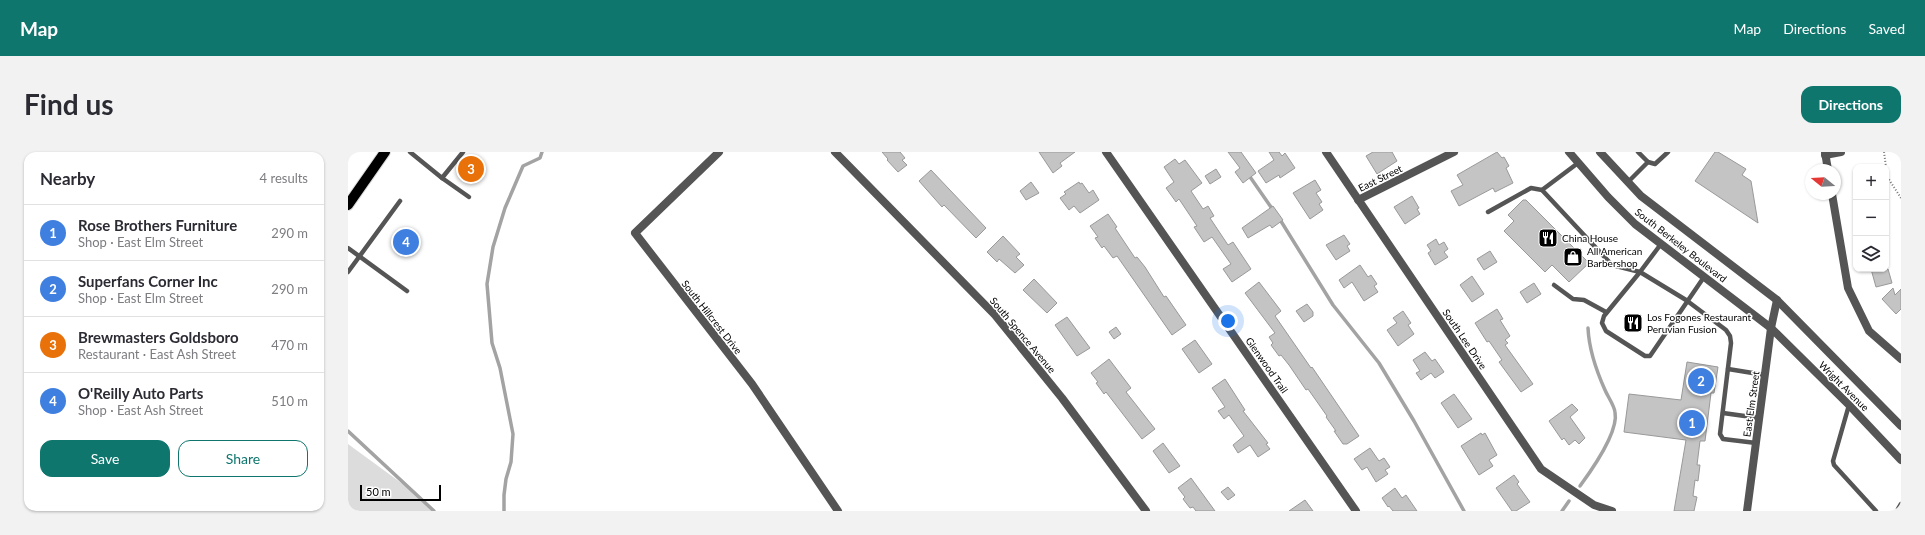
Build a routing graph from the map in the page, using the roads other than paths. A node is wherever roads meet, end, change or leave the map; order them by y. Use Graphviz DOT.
graph roads {
  1 [pos="410,152"];
  2 [pos="463,152"];
  3 [pos="719,152"];
  4 [pos="836,152"];
  5 [pos="1106,152"];
  6 [pos="1326,152"];
  7 [pos="1454,152"];
  8 [pos="1570,152"];
  9 [pos="1600,152"];
  10 [pos="1638,152"];
  11 [pos="1668,152"];
  12 [pos="1841,152"];
  13 [pos="1825,153"];
  14 [pos="382,154"];
  15 [pos="1648,162"];
  16 [pos="1578,163"];
  17 [pos="1827,164"];
  18 [pos="442,178"];
  19 [pos="1628,182"];
  20 [pos="1542,190"];
  21 [pos="469,197"];
  22 [pos="1358,200"];
  23 [pos="1833,200"];
  24 [pos="400,201"];
  25 [pos="348,205"];
  26 [pos="1488,212"];
  27 [pos="1661,244"];
  28 [pos="348,248"];
  29 [pos="359,256"];
  30 [pos="348,272"];
  31 [pos="1640,272"];
  32 [pos="1704,277"];
  33 [pos="1554,285"];
  34 [pos="407,292"];
  35 [pos="1686,300"];
  36 [pos="1777,300"];
  37 [pos="1606,312"];
  38 [pos="1771,328"];
  39 [pos="1901,359"];
  40 [pos="1728,369"];
  41 [pos="1765,375"];
  42 [pos="1849,405"];
  43 [pos="1723,413"];
  44 [pos="1759,418"];
  45 [pos="1901,426"];
  46 [pos="1756,443"];
  47 [pos="1901,460"];
  48 [pos="1901,504"];
  49 [pos="1898,510"];
  50 [pos="838,511"];
  51 [pos="1146,511"];
  52 [pos="1356,511"];
  53 [pos="1612,511"];
  54 [pos="1747,511"];
  55 [pos="1876,511"];
  1 -- 18 [label="lane"];
  2 -- 18 [label="lane"];
  3 -- 50 [label="street, South Hillcrest Drive"];
  4 -- 51 [label="street, South Spence Avenue"];
  5 -- 52 [label="street, Glenwood Trail"];
  6 -- 22 [label="street, South Lee Drive"];
  7 -- 22 [label="street, East Street"];
  8 -- 16 [label="street, South Berkeley Boulevard"];
  9 -- 19 [label="street, South Berkeley Boulevard"];
  10 -- 15 [label="lane"];
  11 -- 15 [label="lane"];
  12 -- 13 [label="street"];
  13 -- 17 [label="street"];
  14 -- 25 [label="main road"];
  15 -- 19 [label="lane"];
  16 -- 20 [label="lane"];
  16 -- 27 [label="street, South Berkeley Boulevard"];
  18 -- 21 [label="lane"];
  19 -- 36 [label="street, South Berkeley Boulevard"];
  20 -- 26 [label="lane"];
  20 -- 31 [label="lane"];
  22 -- 53 [label="street, South Lee Drive"];
  23 -- 39 [label="street"];
  24 -- 29 [label="lane"];
  27 -- 31 [label="lane"];
  27 -- 32 [label="street, South Berkeley Boulevard"];
  28 -- 29 [label="lane"];
  29 -- 30 [label="lane"];
  29 -- 34 [label="lane"];
  31 -- 35 [label="lane"];
  31 -- 37 [label="lane"];
  32 -- 35 [label="lane"];
  32 -- 38 [label="street, South Berkeley Boulevard"];
  33 -- 37 [label="lane"];
  35 -- 37 [label="lane"];
  35 -- 40 [label="lane"];
  36 -- 38 [label="street, East Elm Street"];
  36 -- 45 [label="street, Wright Avenue"];
  38 -- 41 [label="street, East Elm Street"];
  38 -- 42 [label="street, Wright Avenue"];
  40 -- 41 [label="lane"];
  40 -- 43 [label="lane"];
  41 -- 44 [label="street, East Elm Street"];
  42 -- 47 [label="street, Wright Avenue"];
  42 -- 55 [label="lane"];
  43 -- 44 [label="lane"];
  43 -- 46 [label="lane"];
  44 -- 46 [label="street, East Elm Street"];
  46 -- 54 [label="street, East Elm Street"];
  48 -- 49 [label="lane"];
}
